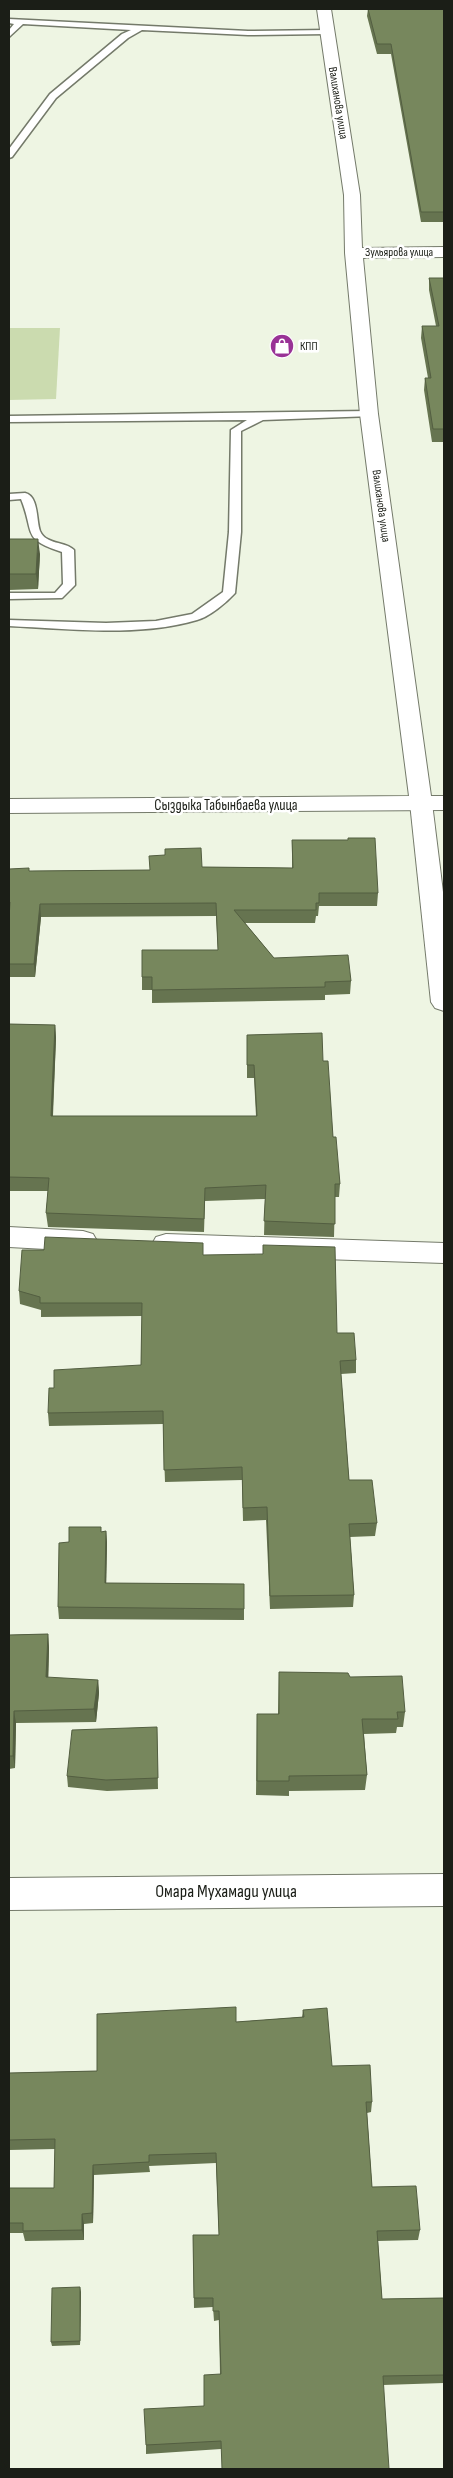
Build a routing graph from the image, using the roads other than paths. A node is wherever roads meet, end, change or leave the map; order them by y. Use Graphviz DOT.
graph roads {
  1 [pos="324,9"];
  2 [pos="9,21"];
  3 [pos="21,22"];
  4 [pos="143,27"];
  5 [pos="327,32"];
  6 [pos="9,35"];
  7 [pos="9,155"];
  8 [pos="354,252"];
  9 [pos="444,252"];
  10 [pos="369,414"];
  11 [pos="261,417"];
  12 [pos="9,419"];
  13 [pos="9,497"];
  14 [pos="9,596"];
  15 [pos="9,623"];
  16 [pos="433,803"];
  17 [pos="9,806"];
  18 [pos="444,1002"];
  19 [pos="9,1237"];
  20 [pos="108,1242"];
  21 [pos="137,1243"];
  22 [pos="444,1253"];
  23 [pos="444,1890"];
  24 [pos="9,1894"];
  1 -- 5 [label="street, Валиханова улица"];
  2 -- 3 [label="lane"];
  3 -- 4 [label="lane"];
  3 -- 6 [label="lane"];
  4 -- 5 [label="lane"];
  4 -- 7 [label="lane"];
  5 -- 8 [label="street, Валиханова улица"];
  8 -- 9 [label="street, Зульярова улица"];
  8 -- 10 [label="street, Валиханова улица"];
  10 -- 11 [label="lane"];
  10 -- 16 [label="street, Валиханова улица"];
  11 -- 12 [label="lane"];
  11 -- 15 [label="lane"];
  13 -- 14 [label="lane"];
  16 -- 17 [label="street, Сыздыка Табынбаева улица"];
  16 -- 18 [label="street, Валиханова улица"];
  19 -- 20 [label="street"];
  21 -- 22 [label="street"];
  23 -- 24 [label="street, Омара Мухамади улица"];
}
